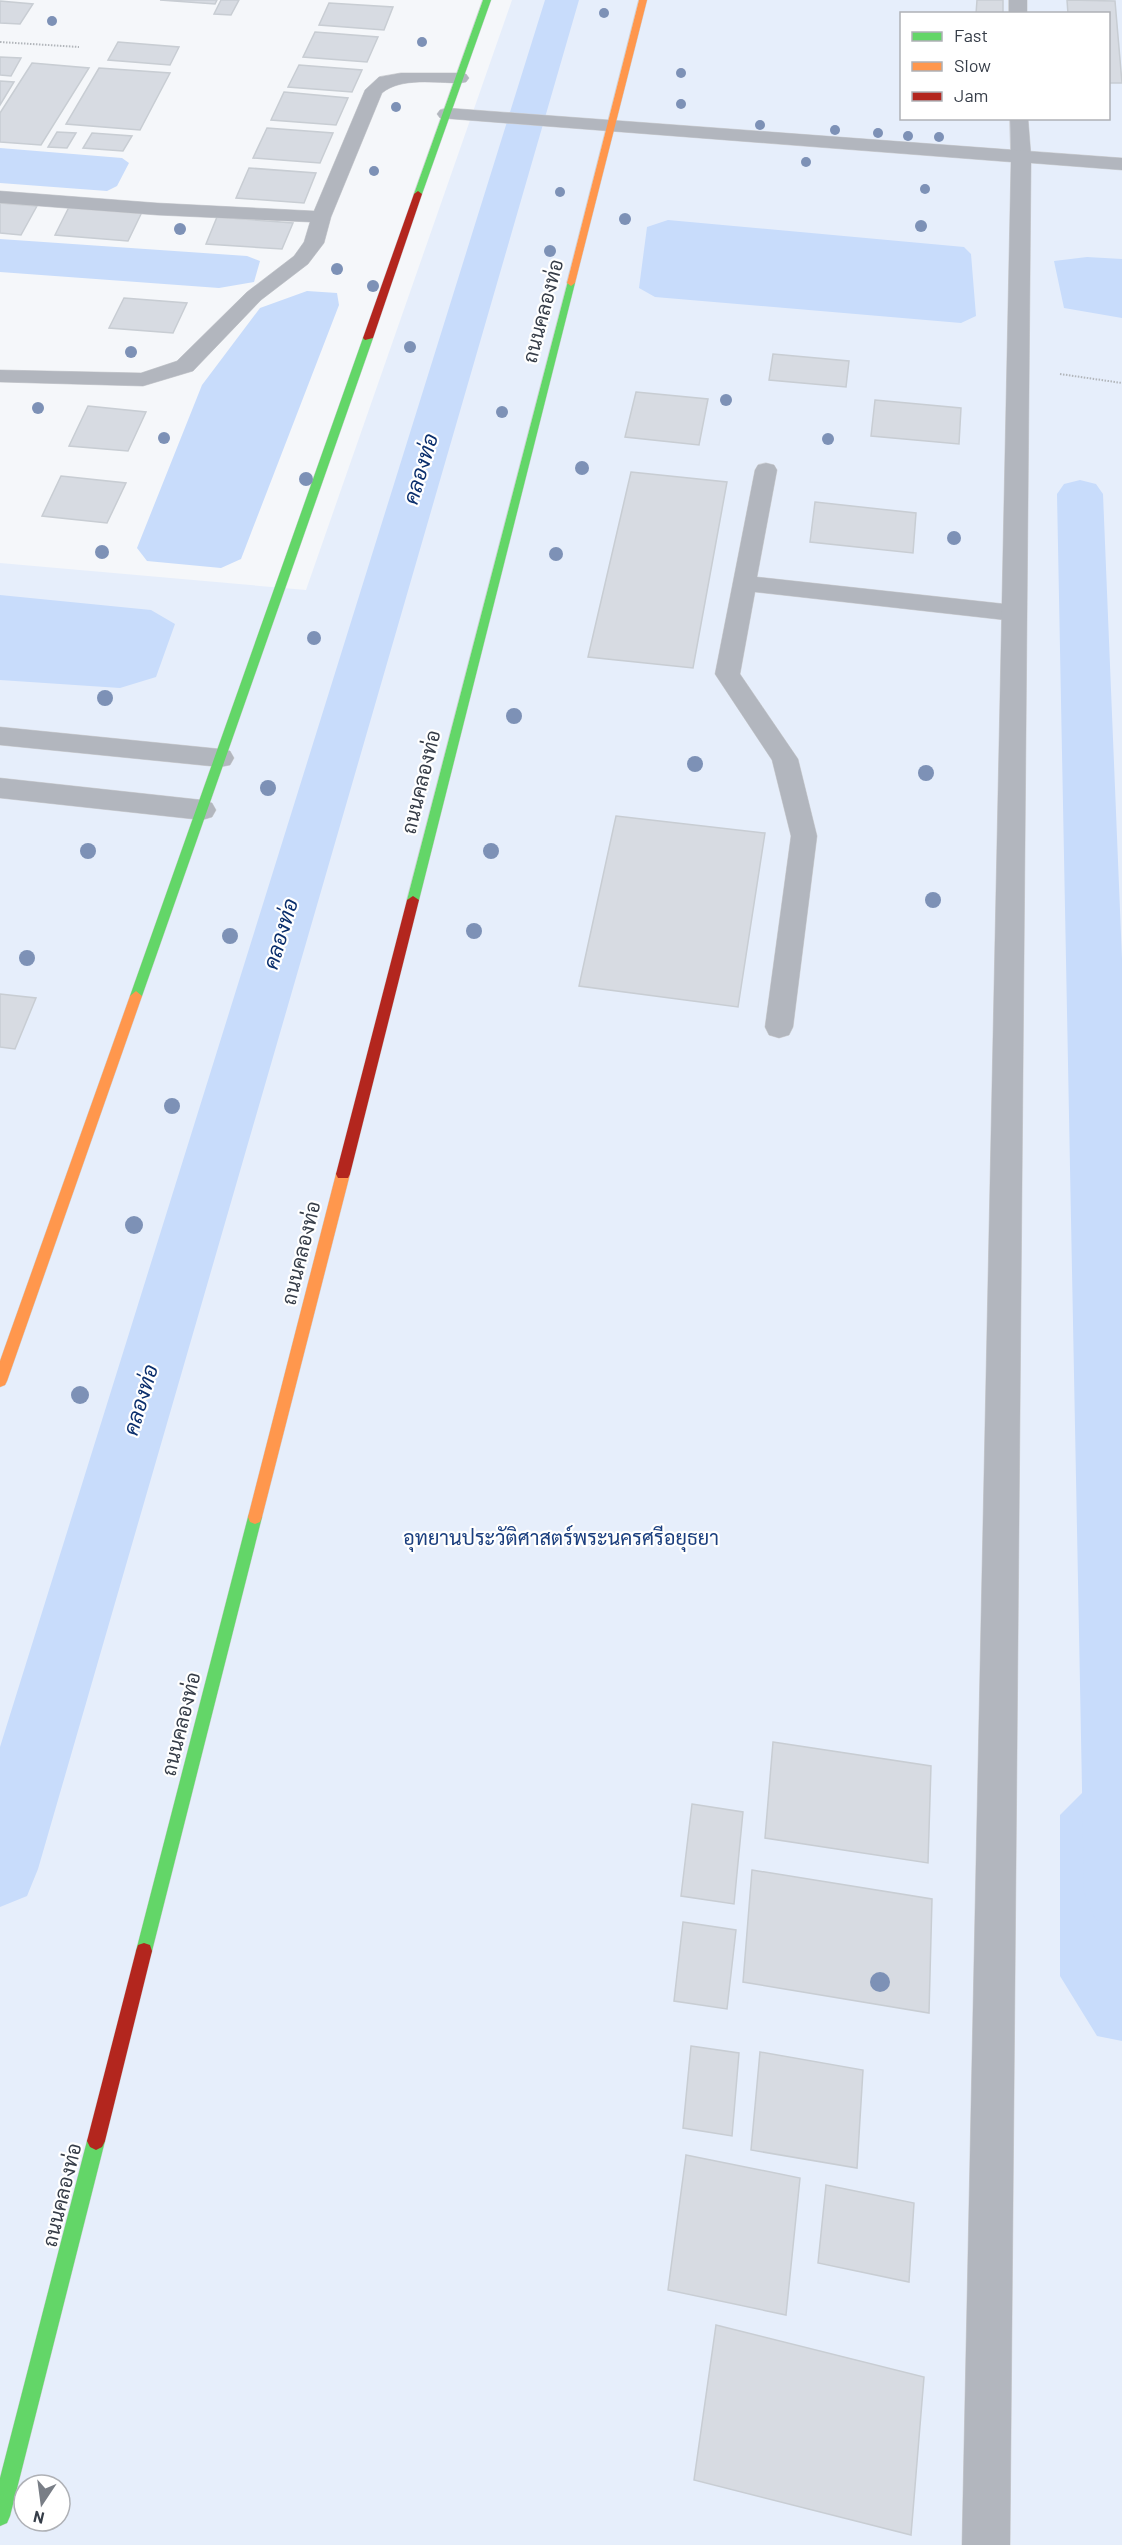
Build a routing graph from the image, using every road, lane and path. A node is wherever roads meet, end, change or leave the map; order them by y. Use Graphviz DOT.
graph roads {
  1 [pos="487,0"];
  2 [pos="643,0"];
  3 [pos="0,42"];
  4 [pos="79,47"];
  5 [pos="460,78"];
  6 [pos="447,114"];
  7 [pos="1019,120"];
  8 [pos="612,126"];
  9 [pos="1021,156"];
  10 [pos="1122,164"];
  11 [pos="0,197"];
  12 [pos="321,217"];
  13 [pos="1017,368"];
  14 [pos="0,376"];
  15 [pos="1122,383"];
  16 [pos="766,470"];
  17 [pos="744,583"];
  18 [pos="1014,613"];
  19 [pos="0,736"];
  20 [pos="220,758"];
  21 [pos="0,788"];
  22 [pos="202,810"];
  23 [pos="779,1027"];
  24 [pos="0,1380"];
  25 [pos="0,2516"];
  26 [pos="986,2545"];
  1 -- 5 [label="street"];
  2 -- 8 [label="street, ถนนคลองท่อ"];
  3 -- 4 [label="path"];
  5 -- 6 [label="street"];
  5 -- 12 [label="lane"];
  6 -- 8 [label="street"];
  6 -- 20 [label="street"];
  7 -- 9 [label="lane"];
  8 -- 9 [label="street"];
  8 -- 25 [label="street, ถนนคลองท่อ"];
  9 -- 10 [label="street"];
  9 -- 13 [label="street"];
  11 -- 12 [label="lane"];
  12 -- 14 [label="lane"];
  13 -- 15 [label="path"];
  13 -- 18 [label="street"];
  16 -- 17 [label="lane"];
  17 -- 18 [label="lane"];
  17 -- 23 [label="lane"];
  18 -- 26 [label="street"];
  19 -- 20 [label="street"];
  20 -- 22 [label="street"];
  21 -- 22 [label="street"];
  22 -- 24 [label="street"];
}
